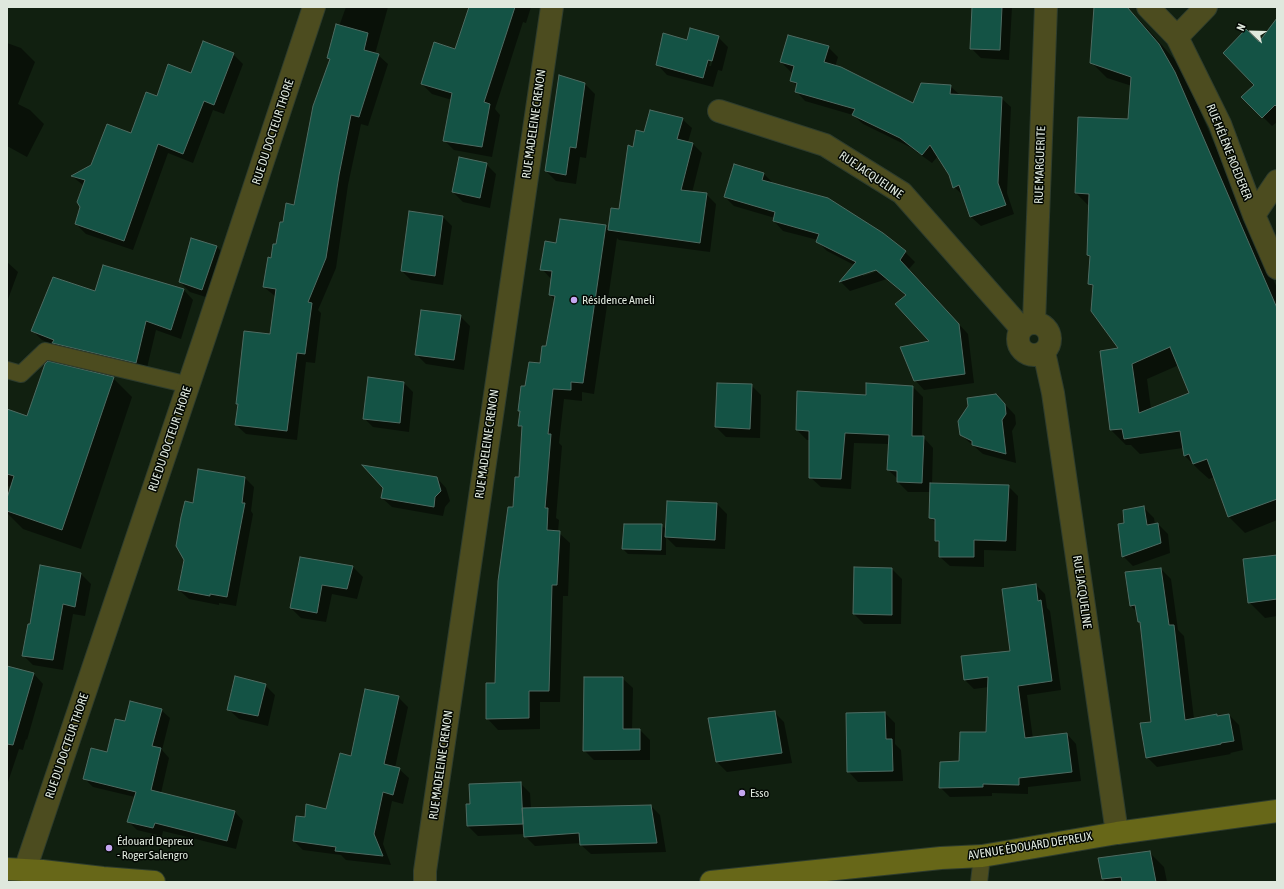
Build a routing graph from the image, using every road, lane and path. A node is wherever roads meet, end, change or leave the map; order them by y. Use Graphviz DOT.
graph roads {
  1 [pos="314,7"];
  2 [pos="552,7"];
  3 [pos="1046,7"];
  4 [pos="1148,7"];
  5 [pos="1206,7"];
  6 [pos="1177,37"];
  7 [pos="719,111"];
  8 [pos="1277,181"];
  9 [pos="1254,215"];
  10 [pos="1277,268"];
  11 [pos="1028,325"];
  12 [pos="1044,352"];
  13 [pos="7,370"];
  14 [pos="188,385"];
  15 [pos="1277,811"];
  16 [pos="1117,833"];
  17 [pos="982,856"];
  18 [pos="16,870"];
  19 [pos="838,875"];
  20 [pos="154,882"];
  21 [pos="425,882"];
  22 [pos="711,882"];
  23 [pos="979,882"];
  1 -- 14 [label="street, RUE DU DOCTEUR THORE"];
  2 -- 21 [label="street, RUE MADELEINE CRENON"];
  3 -- 11 [label="street, RUE MARGUERITE"];
  4 -- 6 [label="street, RUE HÉLÈNE ROEDERER"];
  5 -- 6 [label="street"];
  6 -- 9 [label="street, RUE HÉLÈNE ROEDERER"];
  7 -- 11 [label="street, RUE JACQUELINE"];
  8 -- 9 [label="street"];
  9 -- 10 [label="street, RUE HÉLÈNE ROEDERER"];
  11 -- 12 [label="street, RUE MARGUERITE"];
  12 -- 16 [label="street, RUE JACQUELINE"];
  13 -- 14 [label="lane"];
  14 -- 18 [label="street, RUE DU DOCTEUR THORE"];
  15 -- 16 [label="street, AVENUE ÉDOUARD DEPREUX"];
  16 -- 17 [label="street, AVENUE ÉDOUARD DEPREUX"];
  17 -- 19 [label="street, AVENUE ÉDOUARD DEPREUX"];
  17 -- 23 [label="lane"];
  18 -- 20 [label="street"];
  19 -- 22 [label="street, AVENUE ÉDOUARD DEPREUX"];
}
